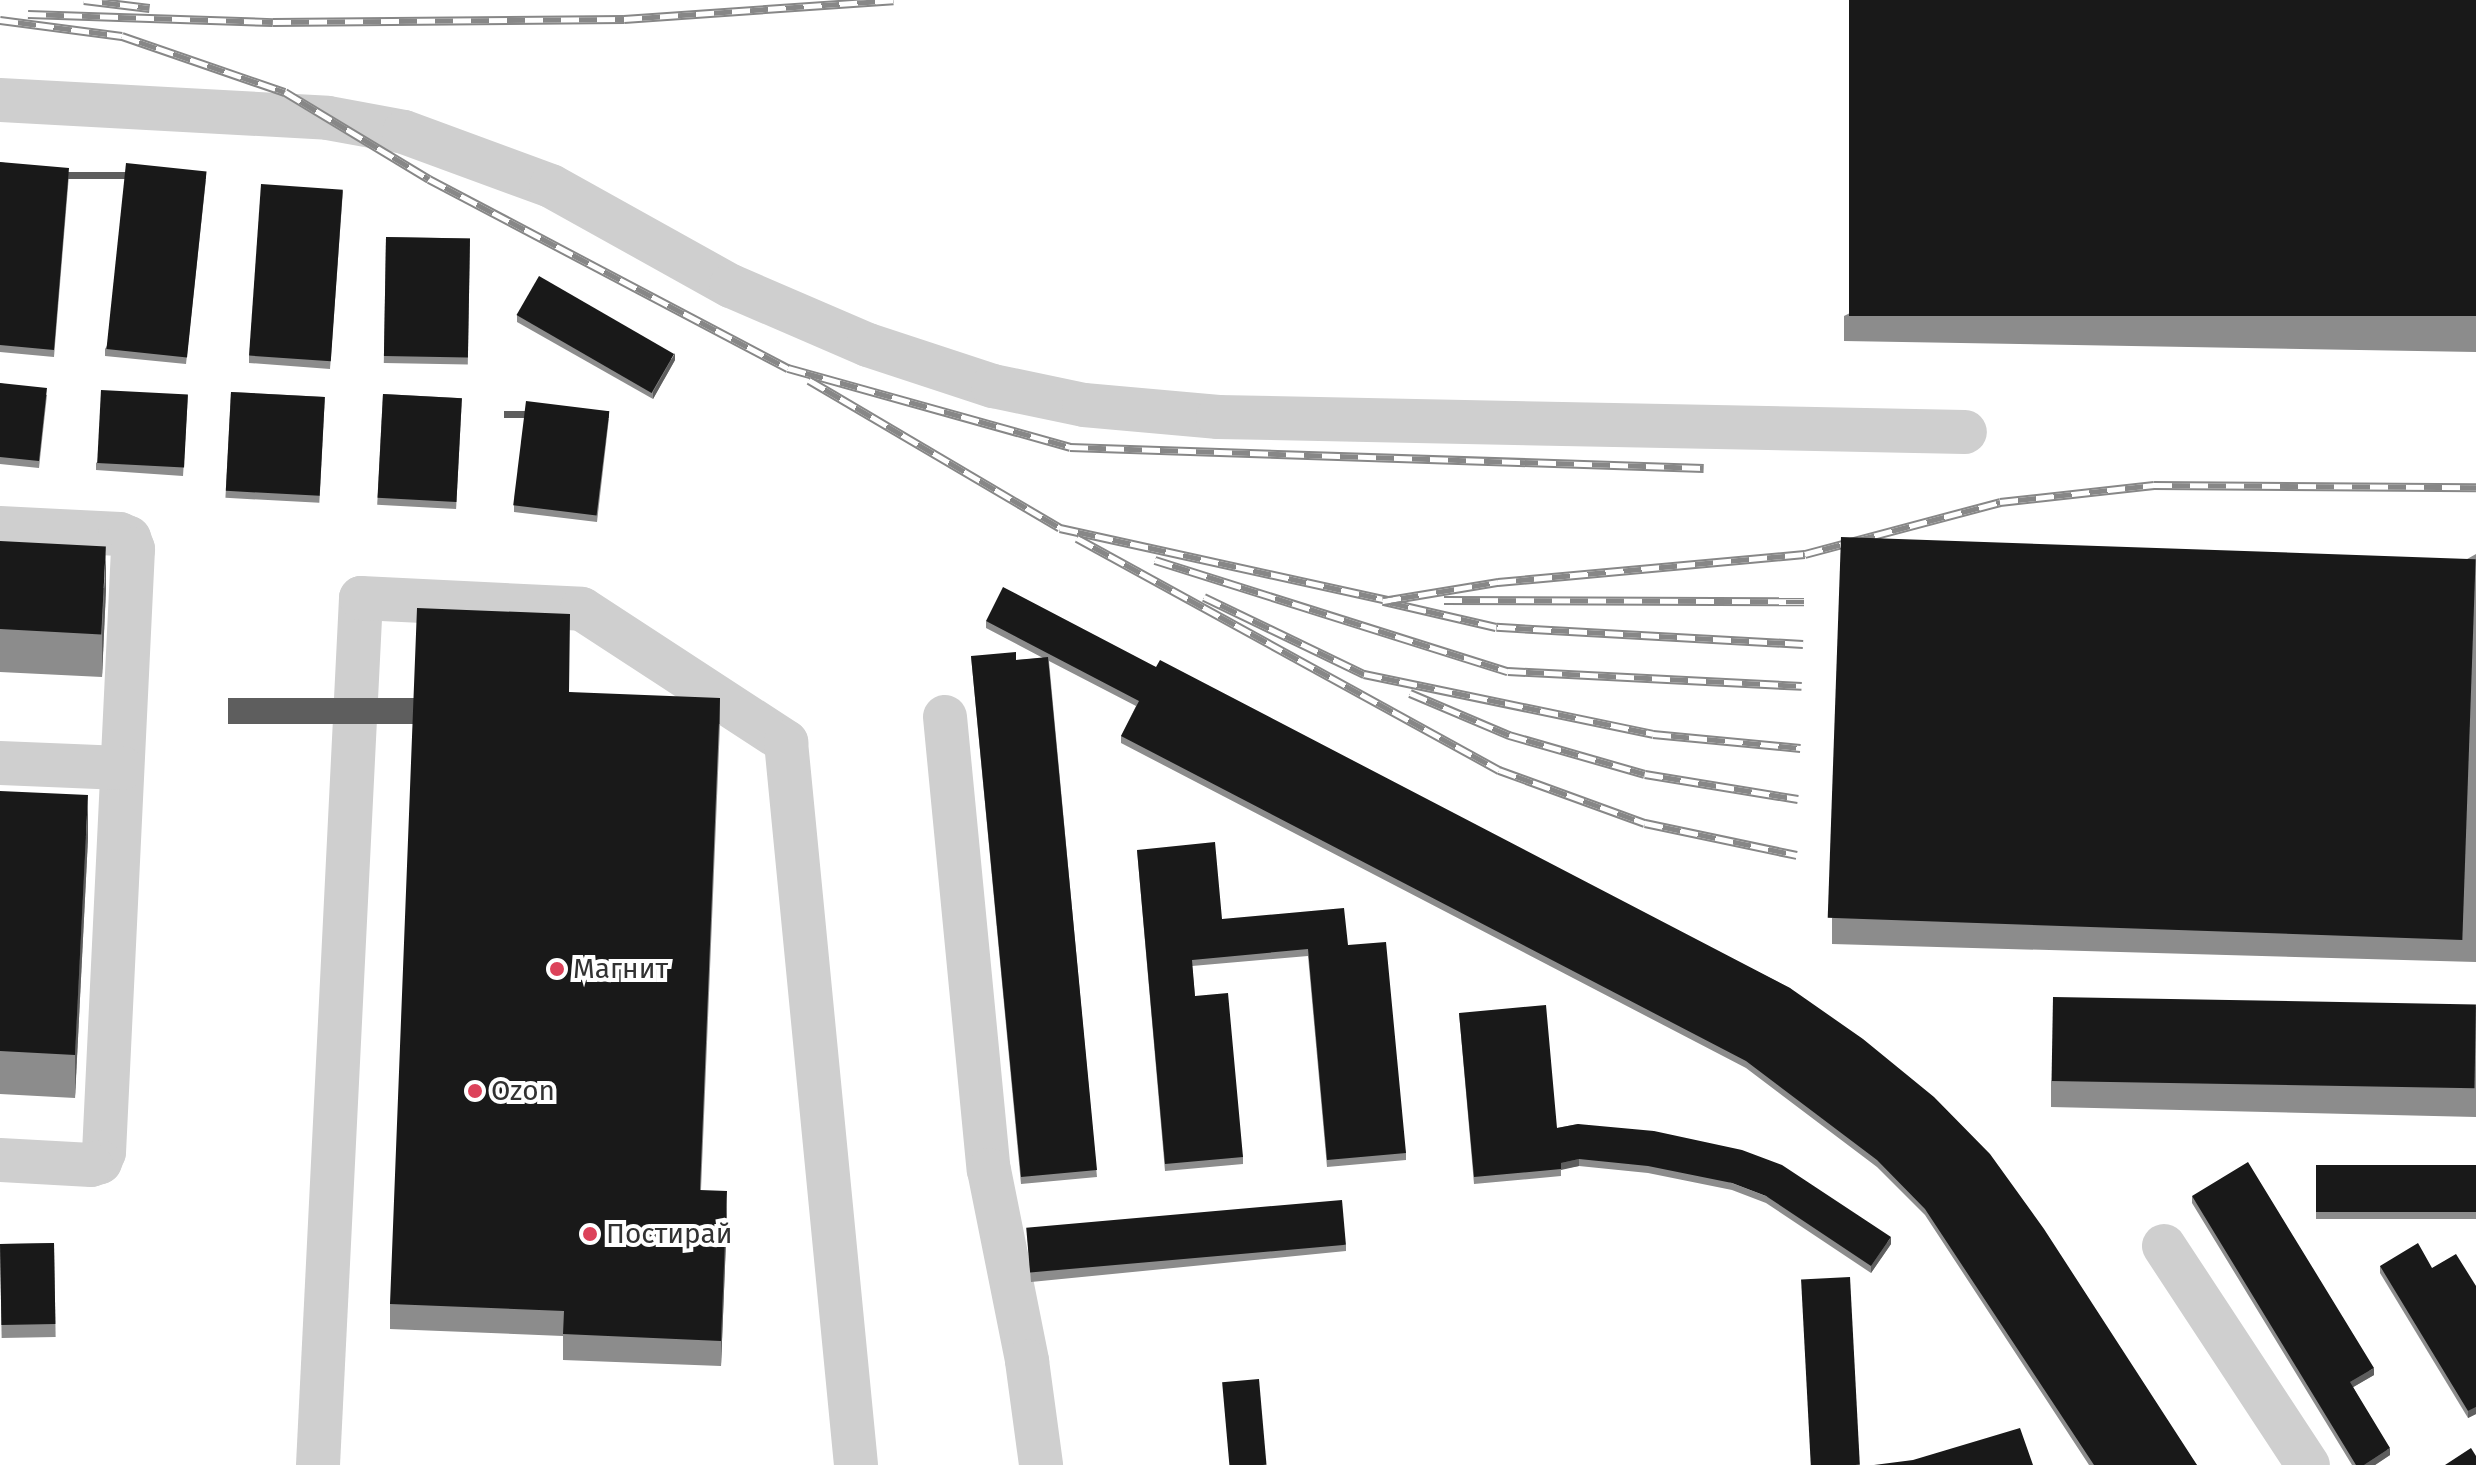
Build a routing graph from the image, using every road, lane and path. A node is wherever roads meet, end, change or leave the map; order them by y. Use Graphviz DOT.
graph roads {
  1 [pos="0,100"];
  2 [pos="1965,432"];
  3 [pos="0,528"];
  4 [pos="945,717"];
  5 [pos="0,763"];
  6 [pos="122,768"];
  7 [pos="0,1160"];
  8 [pos="2164,1246"];
  9 [pos="318,1465"];
  10 [pos="856,1465"];
  11 [pos="1041,1465"];
  12 [pos="2308,1465"];
  1 -- 2 [label="lane"];
  3 -- 6 [label="lane"];
  4 -- 11 [label="lane"];
  5 -- 6 [label="lane"];
  6 -- 7 [label="lane"];
  8 -- 12 [label="lane"];
  9 -- 10 [label="lane"];
}
